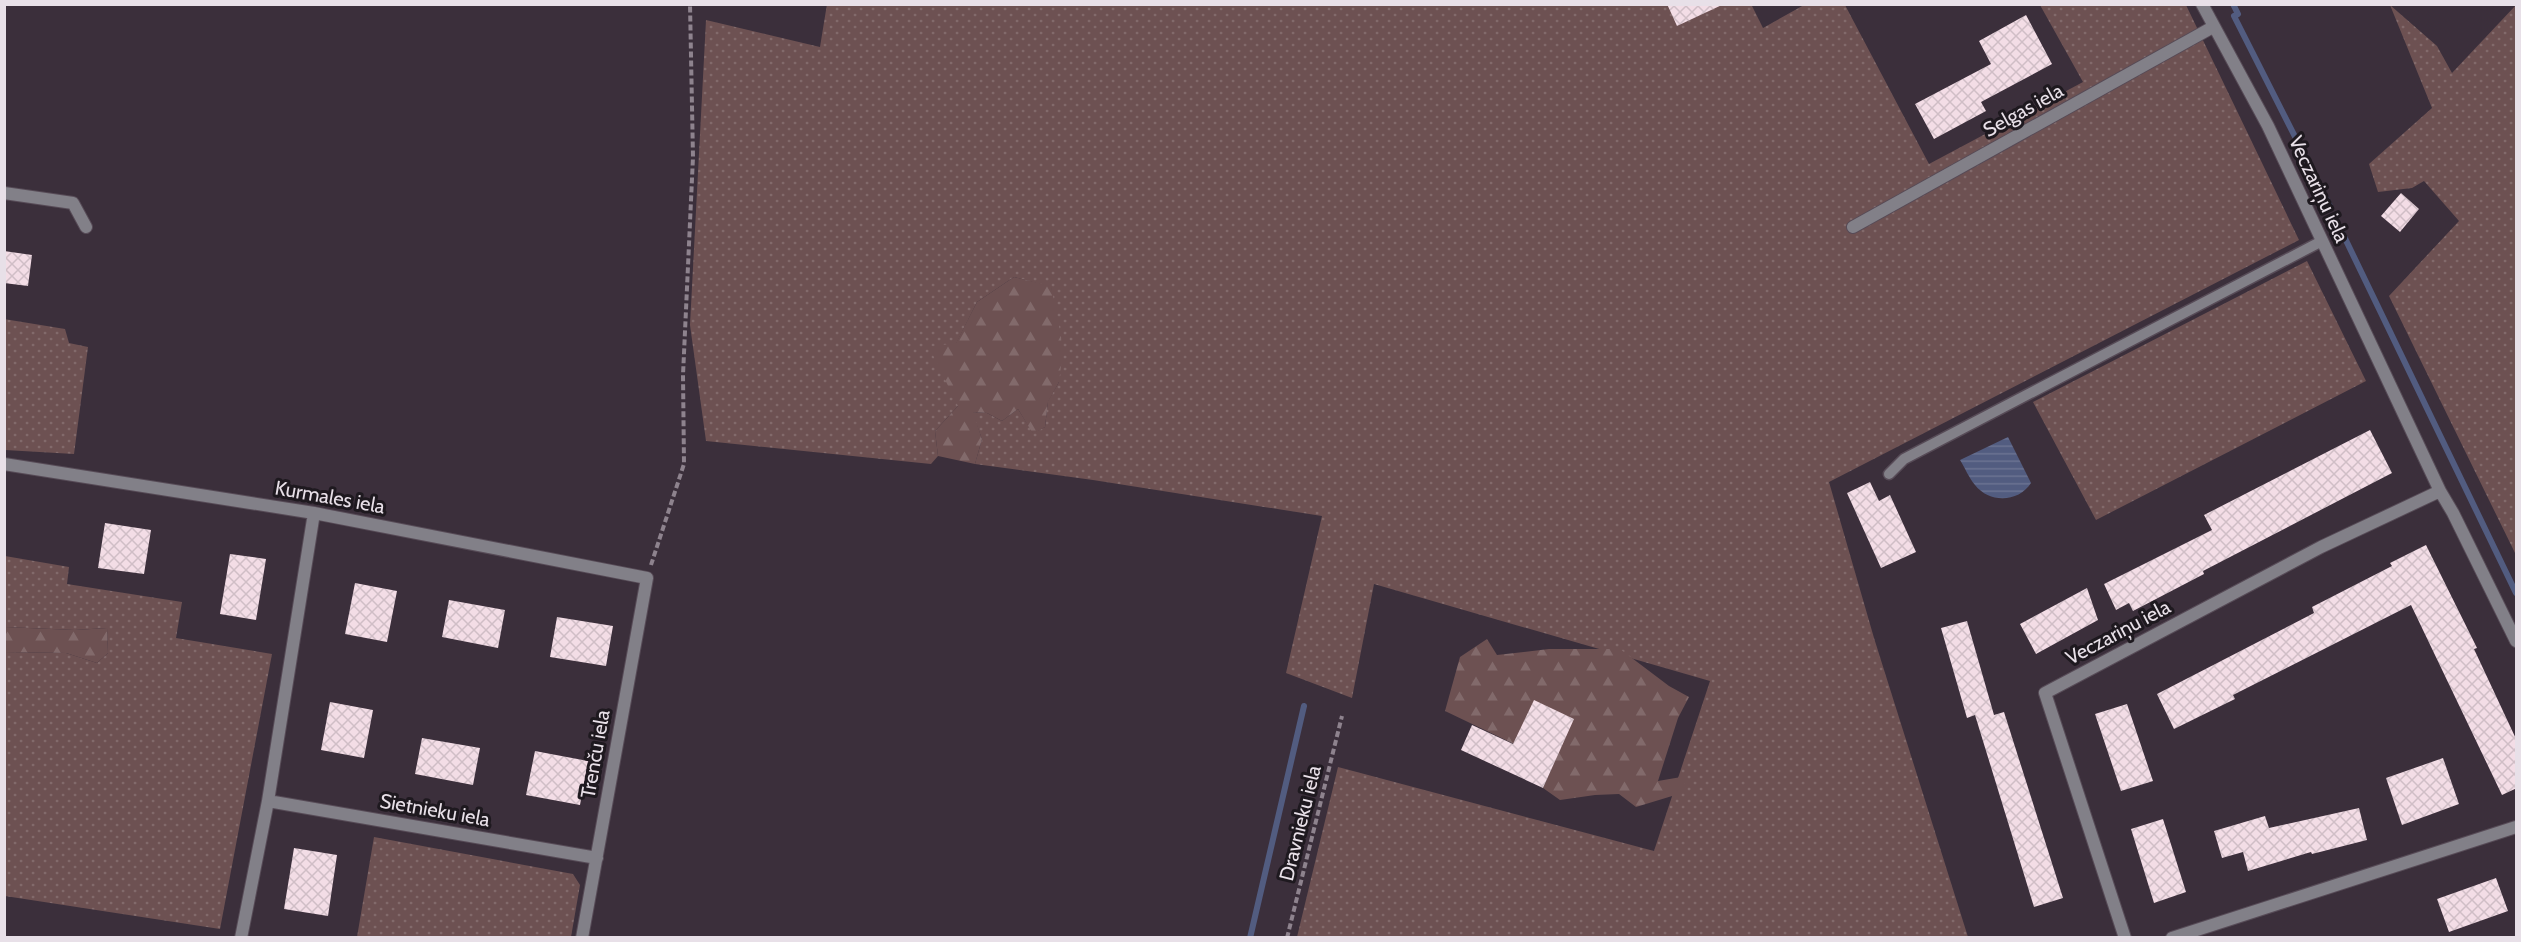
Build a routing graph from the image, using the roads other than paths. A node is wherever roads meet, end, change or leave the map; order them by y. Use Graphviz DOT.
graph roads {
  1 [pos="2202,4"];
  2 [pos="2213,27"];
  3 [pos="4,193"];
  4 [pos="86,227"];
  5 [pos="1853,227"];
  6 [pos="2322,241"];
  7 [pos="4,464"];
  8 [pos="1889,474"];
  9 [pos="2440,491"];
  10 [pos="314,513"];
  11 [pos="647,578"];
  12 [pos="2517,641"];
  13 [pos="268,801"];
  14 [pos="2517,827"];
  15 [pos="597,858"];
  16 [pos="241,938"];
  17 [pos="582,938"];
  18 [pos="2125,938"];
  19 [pos="2172,938"];
  1 -- 2 [label="street, Veczariņu iela"];
  2 -- 5 [label="street, Selgas iela"];
  2 -- 6 [label="street, Veczariņu iela"];
  3 -- 4 [label="street"];
  6 -- 8 [label="lane"];
  6 -- 9 [label="street, Veczariņu iela"];
  7 -- 10 [label="street, Kurmales iela"];
  9 -- 12 [label="street, Veczariņu iela"];
  9 -- 18 [label="street, Veczariņu iela"];
  10 -- 11 [label="street, Kurmales iela"];
  10 -- 13 [label="street"];
  11 -- 15 [label="street, Trenču iela"];
  13 -- 15 [label="street, Sietnieku iela"];
  13 -- 16 [label="street"];
  14 -- 19 [label="street"];
  15 -- 17 [label="street, Trenču iela"];
}
